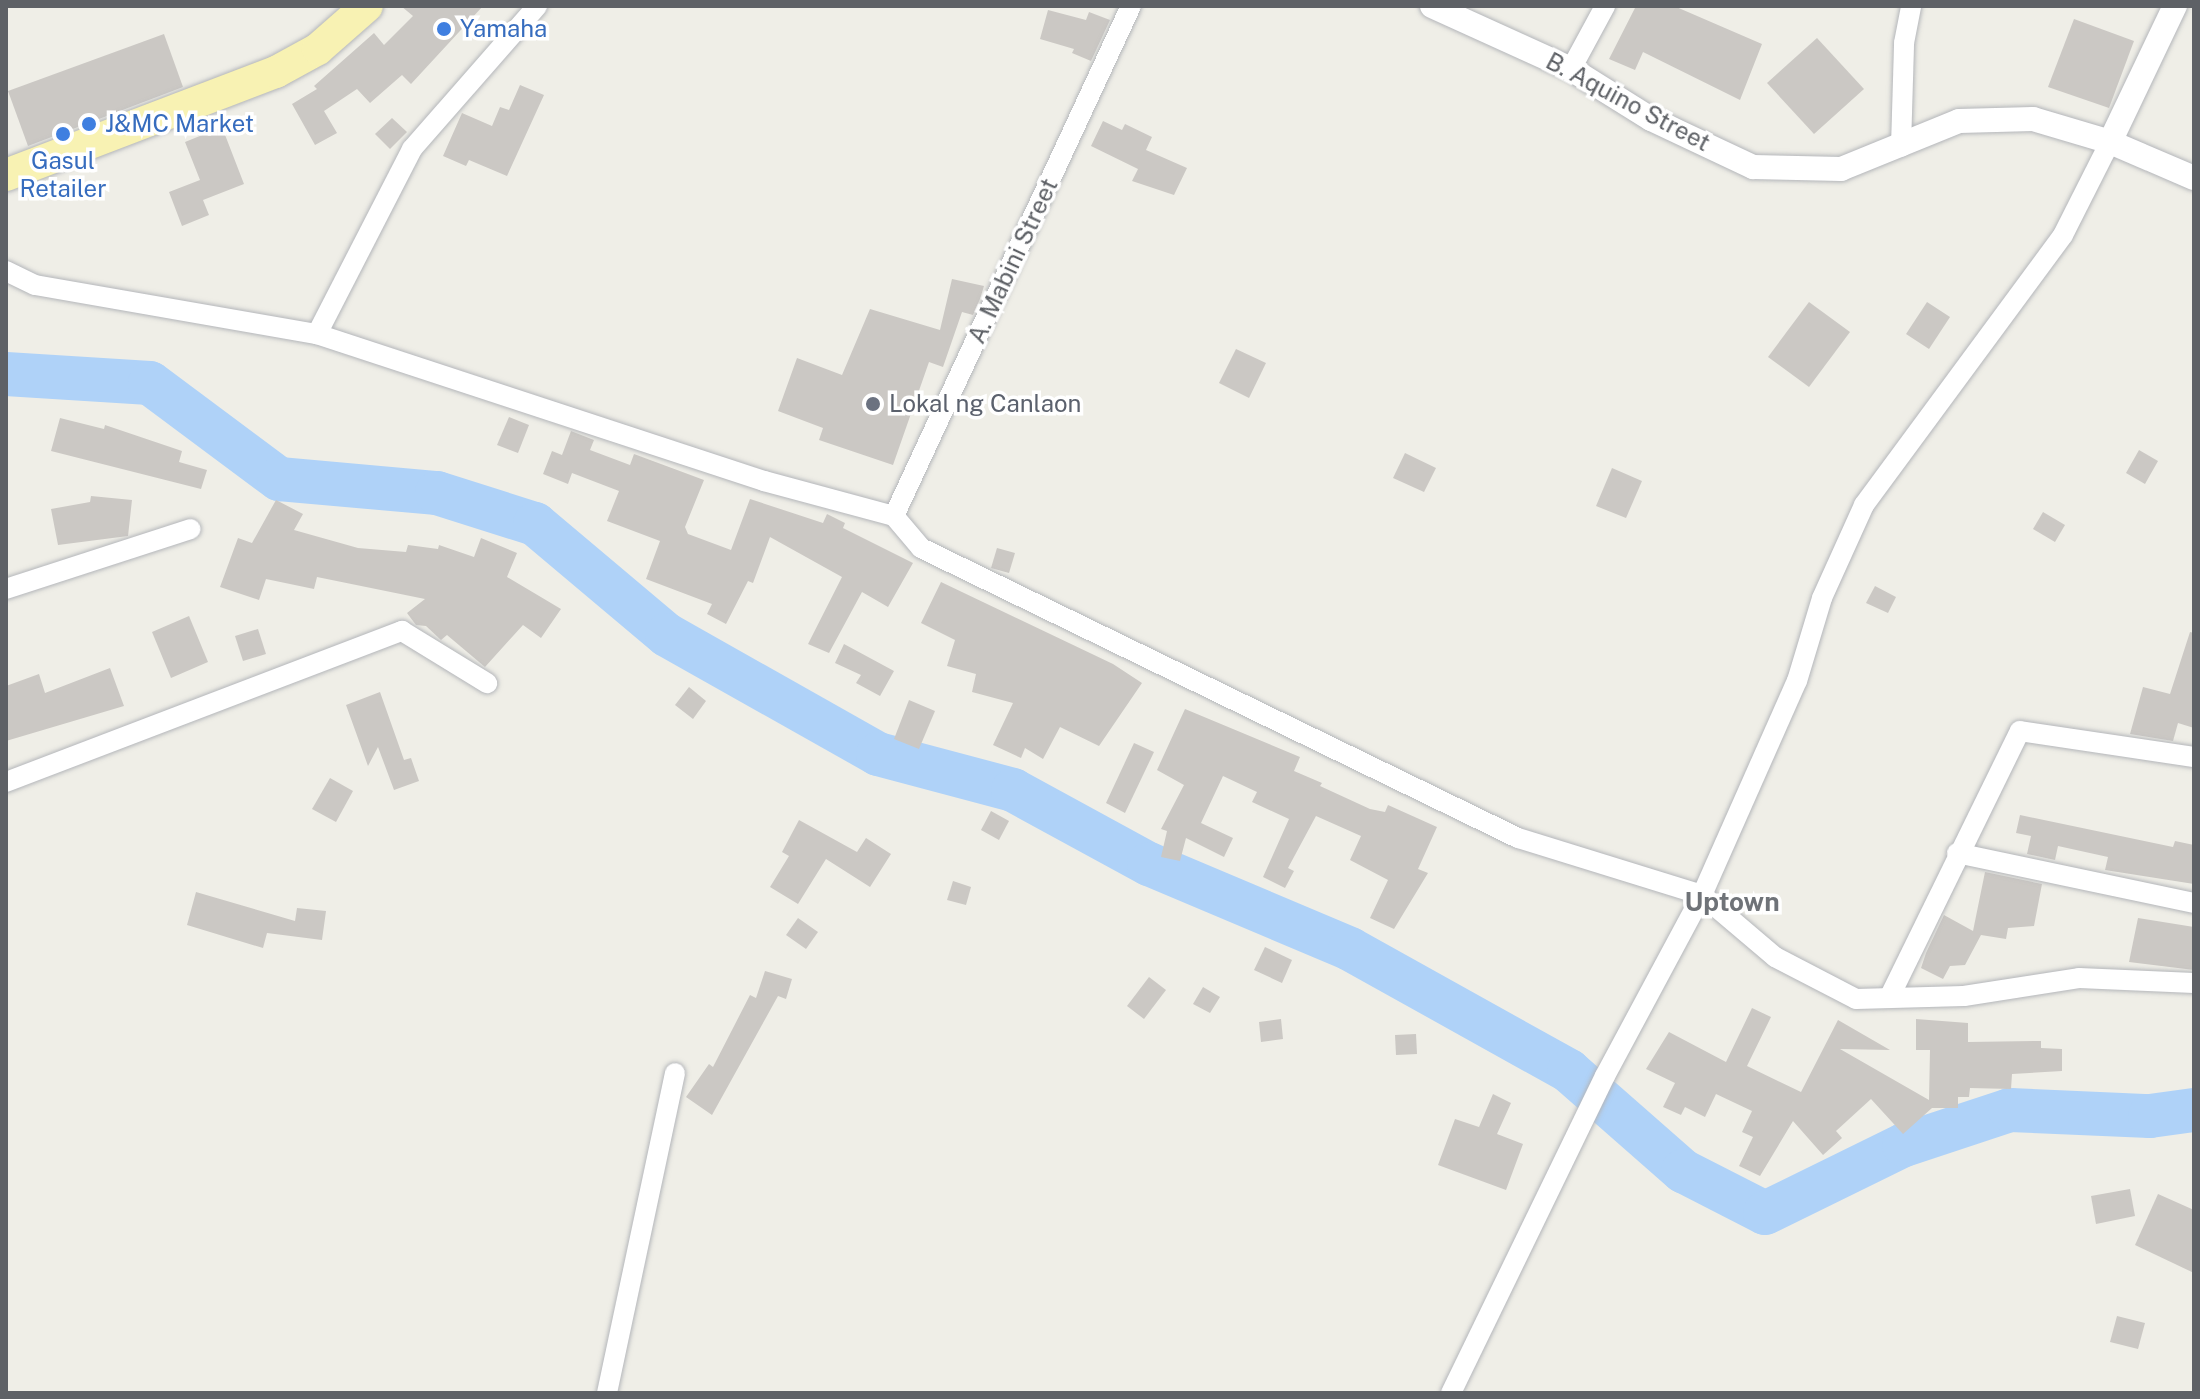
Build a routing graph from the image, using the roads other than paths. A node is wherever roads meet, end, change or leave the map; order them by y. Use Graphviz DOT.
graph roads {
  1 [pos="367,6"];
  2 [pos="537,6"];
  3 [pos="1131,6"];
  4 [pos="1432,6"];
  5 [pos="1605,6"];
  6 [pos="1911,6"];
  7 [pos="2175,6"];
  8 [pos="1571,69"];
  9 [pos="2110,142"];
  10 [pos="1901,147"];
  11 [pos="6,175"];
  12 [pos="2194,178"];
  13 [pos="6,271"];
  14 [pos="317,334"];
  15 [pos="894,516"];
  16 [pos="191,529"];
  17 [pos="6,589"];
  18 [pos="487,683"];
  19 [pos="2194,757"];
  20 [pos="6,782"];
  21 [pos="1957,853"];
  22 [pos="1702,895"];
  23 [pos="2194,903"];
  24 [pos="2194,983"];
  25 [pos="1890,996"];
  26 [pos="675,1073"];
  27 [pos="607,1393"];
  28 [pos="1451,1393"];
  1 -- 11 [label="main road"];
  2 -- 14 [label="street"];
  3 -- 15 [label="street, A. Mabini Street"];
  4 -- 8 [label="street, B. Aquino Street"];
  5 -- 8 [label="street"];
  6 -- 10 [label="street"];
  7 -- 9 [label="street"];
  8 -- 10 [label="street, B. Aquino Street"];
  9 -- 10 [label="street, B. Aquino Street"];
  9 -- 12 [label="street, B. Aquino Street"];
  9 -- 22 [label="street"];
  13 -- 14 [label="street"];
  14 -- 15 [label="street"];
  15 -- 22 [label="street"];
  16 -- 17 [label="street"];
  18 -- 20 [label="street"];
  19 -- 21 [label="street"];
  21 -- 23 [label="street"];
  21 -- 25 [label="street"];
  22 -- 25 [label="street"];
  22 -- 28 [label="street"];
  24 -- 25 [label="street"];
  26 -- 27 [label="street"];
}
